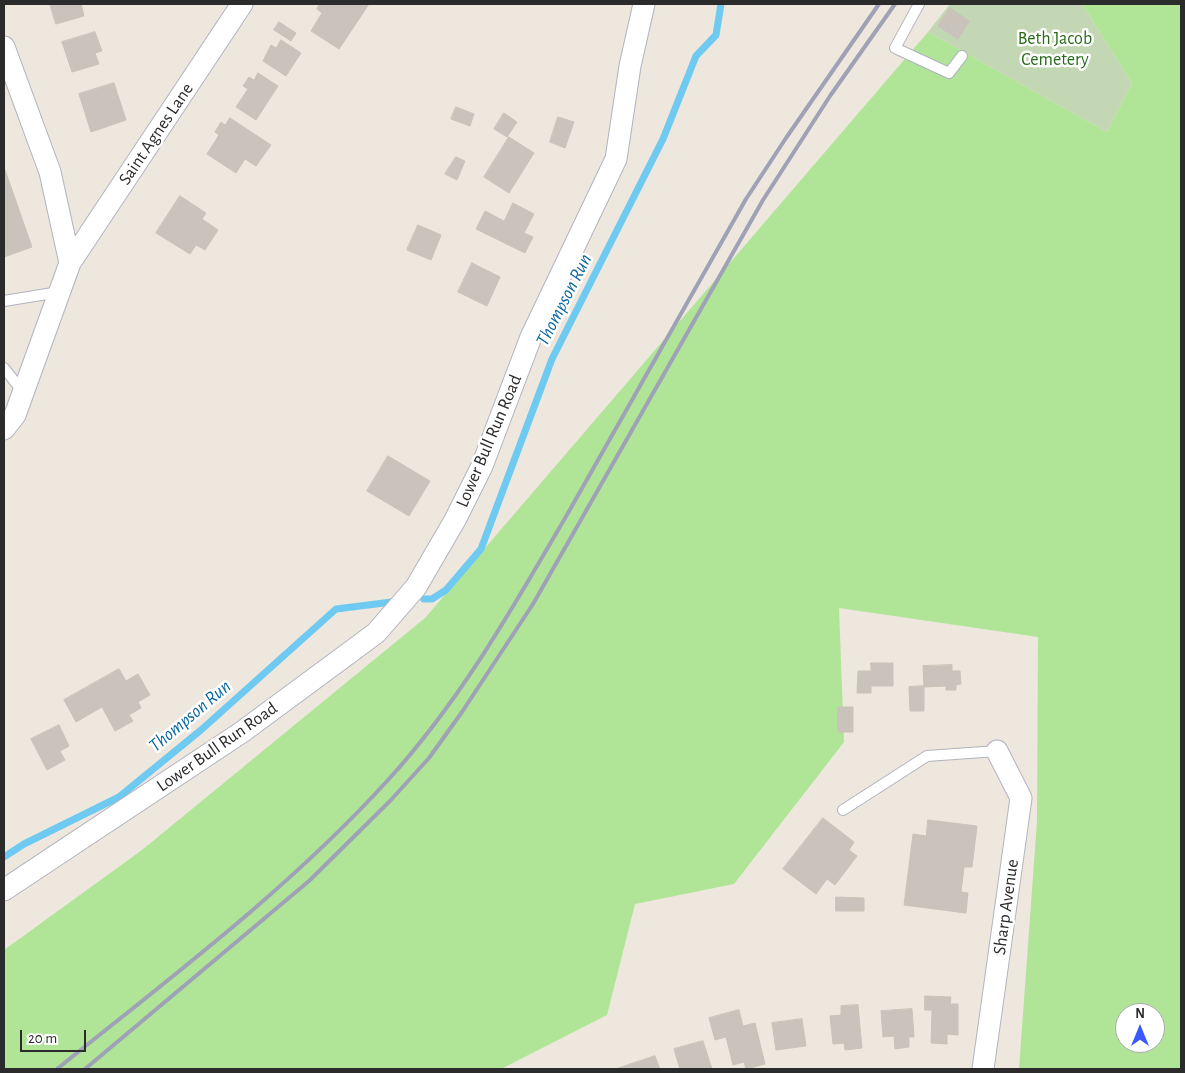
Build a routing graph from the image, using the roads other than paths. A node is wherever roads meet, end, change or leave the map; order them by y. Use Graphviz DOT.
graph roads {
  1 [pos="242,4"];
  2 [pos="644,4"];
  3 [pos="919,4"];
  4 [pos="4,47"];
  5 [pos="962,56"];
  6 [pos="70,263"];
  7 [pos="60,292"];
  8 [pos="4,301"];
  9 [pos="4,368"];
  10 [pos="23,392"];
  11 [pos="4,429"];
  12 [pos="998,750"];
  13 [pos="844,810"];
  14 [pos="4,890"];
  15 [pos="983,1069"];
  1 -- 6 [label="street, Saint Agnes Lane"];
  2 -- 14 [label="street, Lower Bull Run Road"];
  3 -- 5 [label="lane"];
  4 -- 6 [label="street"];
  6 -- 7 [label="street, Saint Agnes Lane"];
  7 -- 8 [label="lane"];
  7 -- 10 [label="street, Saint Agnes Lane"];
  9 -- 10 [label="lane"];
  10 -- 11 [label="street, Saint Agnes Lane"];
  12 -- 13 [label="lane"];
  12 -- 15 [label="street, Sharp Avenue"];
}
